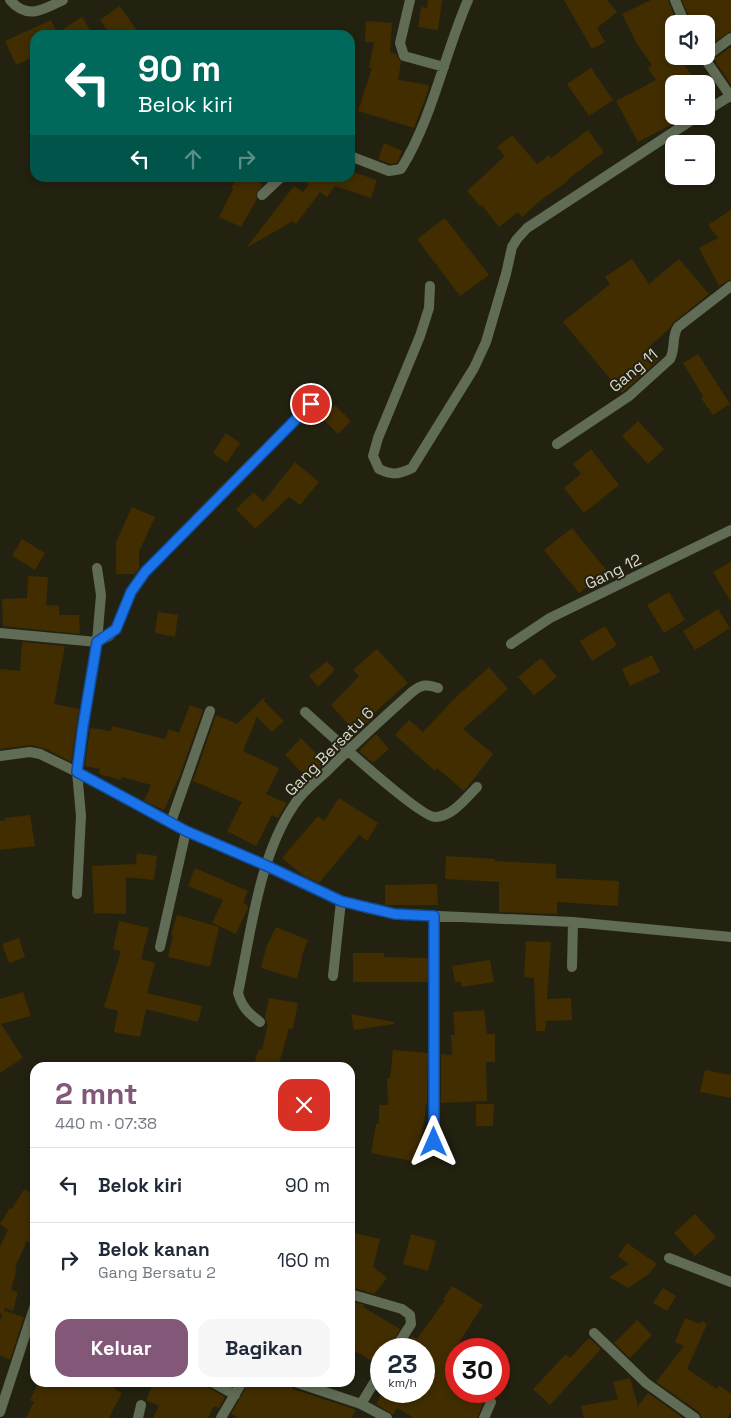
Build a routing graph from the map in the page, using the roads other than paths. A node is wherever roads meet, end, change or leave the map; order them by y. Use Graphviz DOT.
graph roads {
  1 [pos="10,0"];
  2 [pos="63,0"];
  3 [pos="410,0"];
  4 [pos="468,0"];
  5 [pos="675,0"];
  6 [pos="681,15"];
  7 [pos="731,38"];
  8 [pos="715,49"];
  9 [pos="709,65"];
  10 [pos="444,67"];
  11 [pos="730,96"];
  12 [pos="715,105"];
  13 [pos="684,125"];
  14 [pos="355,158"];
  15 [pos="276,182"];
  16 [pos="262,195"];
  17 [pos="430,286"];
  18 [pos="731,286"];
  19 [pos="311,404"];
  20 [pos="556,444"];
  21 [pos="731,530"];
  22 [pos="97,568"];
  23 [pos="0,633"];
  24 [pos="97,642"];
  25 [pos="511,644"];
  26 [pos="438,688"];
  27 [pos="210,711"];
  28 [pos="304,712"];
  29 [pos="348,750"];
  30 [pos="0,756"];
  31 [pos="77,772"];
  32 [pos="477,786"];
  33 [pos="170,822"];
  34 [pos="186,831"];
  35 [pos="265,865"];
  36 [pos="77,894"];
  37 [pos="341,901"];
  38 [pos="434,916"];
  39 [pos="573,922"];
  40 [pos="731,937"];
  41 [pos="160,947"];
  42 [pos="572,967"];
  43 [pos="333,976"];
  44 [pos="260,1022"];
  45 [pos="434,1142"];
  46 [pos="669,1258"];
  47 [pos="731,1282"];
  48 [pos="355,1295"];
  49 [pos="30,1320"];
  50 [pos="594,1333"];
  51 [pos="402,1338"];
  52 [pos="222,1387"];
  53 [pos="239,1387"];
  54 [pos="309,1387"];
  55 [pos="370,1389"];
  56 [pos="235,1394"];
  57 [pos="491,1403"];
  58 [pos="361,1404"];
  59 [pos="141,1405"];
  60 [pos="0,1412"];
  61 [pos="138,1418"];
  62 [pos="221,1418"];
  63 [pos="387,1418"];
  64 [pos="484,1418"];
  65 [pos="695,1418"];
  1 -- 2 [label="street"];
  3 -- 10 [label="street"];
  4 -- 10 [label="street"];
  5 -- 6 [label="street"];
  7 -- 8 [label="street"];
  9 -- 11 [label="street"];
  10 -- 14 [label="street"];
  11 -- 12 [label="street"];
  13 -- 17 [label="street"];
  15 -- 16 [label="street"];
  18 -- 20 [label="street, Gang 11"];
  19 -- 24 [label="street"];
  21 -- 25 [label="street, Gang 12"];
  22 -- 24 [label="street"];
  23 -- 24 [label="street"];
  24 -- 31 [label="street"];
  26 -- 29 [label="street, Gang Bersatu 6"];
  27 -- 33 [label="street"];
  28 -- 29 [label="street"];
  29 -- 32 [label="street"];
  29 -- 35 [label="street, Gang Bersatu 6"];
  30 -- 31 [label="street"];
  31 -- 33 [label="street"];
  31 -- 36 [label="street"];
  33 -- 34 [label="street"];
  34 -- 35 [label="street"];
  34 -- 41 [label="street"];
  35 -- 37 [label="street"];
  35 -- 44 [label="street, Gang Bersatu 6"];
  37 -- 38 [label="street"];
  37 -- 43 [label="street"];
  38 -- 39 [label="street"];
  38 -- 45 [label="street"];
  39 -- 40 [label="street"];
  39 -- 42 [label="street"];
  46 -- 47 [label="street"];
  48 -- 51 [label="street"];
  49 -- 60 [label="street"];
  50 -- 65 [label="street"];
  52 -- 56 [label="street"];
  53 -- 56 [label="street"];
  54 -- 58 [label="street"];
  55 -- 58 [label="street"];
  56 -- 62 [label="street"];
  57 -- 64 [label="street"];
  58 -- 63 [label="street"];
  59 -- 61 [label="street"];
}
